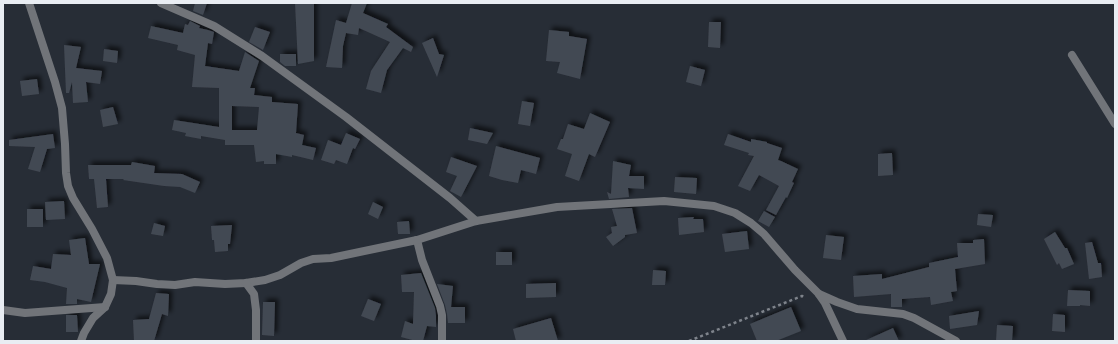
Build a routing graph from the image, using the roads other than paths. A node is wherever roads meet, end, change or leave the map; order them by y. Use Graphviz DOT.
graph roads {
  1 [pos="29,3"];
  2 [pos="161,3"];
  3 [pos="1072,56"];
  4 [pos="1115,124"];
  5 [pos="476,221"];
  6 [pos="417,240"];
  7 [pos="113,280"];
  8 [pos="246,283"];
  9 [pos="818,293"];
  10 [pos="105,307"];
  11 [pos="3,310"];
  12 [pos="82,341"];
  13 [pos="256,341"];
  14 [pos="442,341"];
  15 [pos="843,341"];
  16 [pos="956,341"];
  1 -- 7 [label="street"];
  2 -- 5 [label="street"];
  3 -- 4 [label="street"];
  5 -- 6 [label="street"];
  5 -- 9 [label="street"];
  6 -- 8 [label="street"];
  6 -- 14 [label="street"];
  7 -- 8 [label="street"];
  7 -- 10 [label="street"];
  8 -- 13 [label="street"];
  9 -- 15 [label="street"];
  9 -- 16 [label="street"];
  10 -- 11 [label="street"];
  10 -- 12 [label="street"];
}
